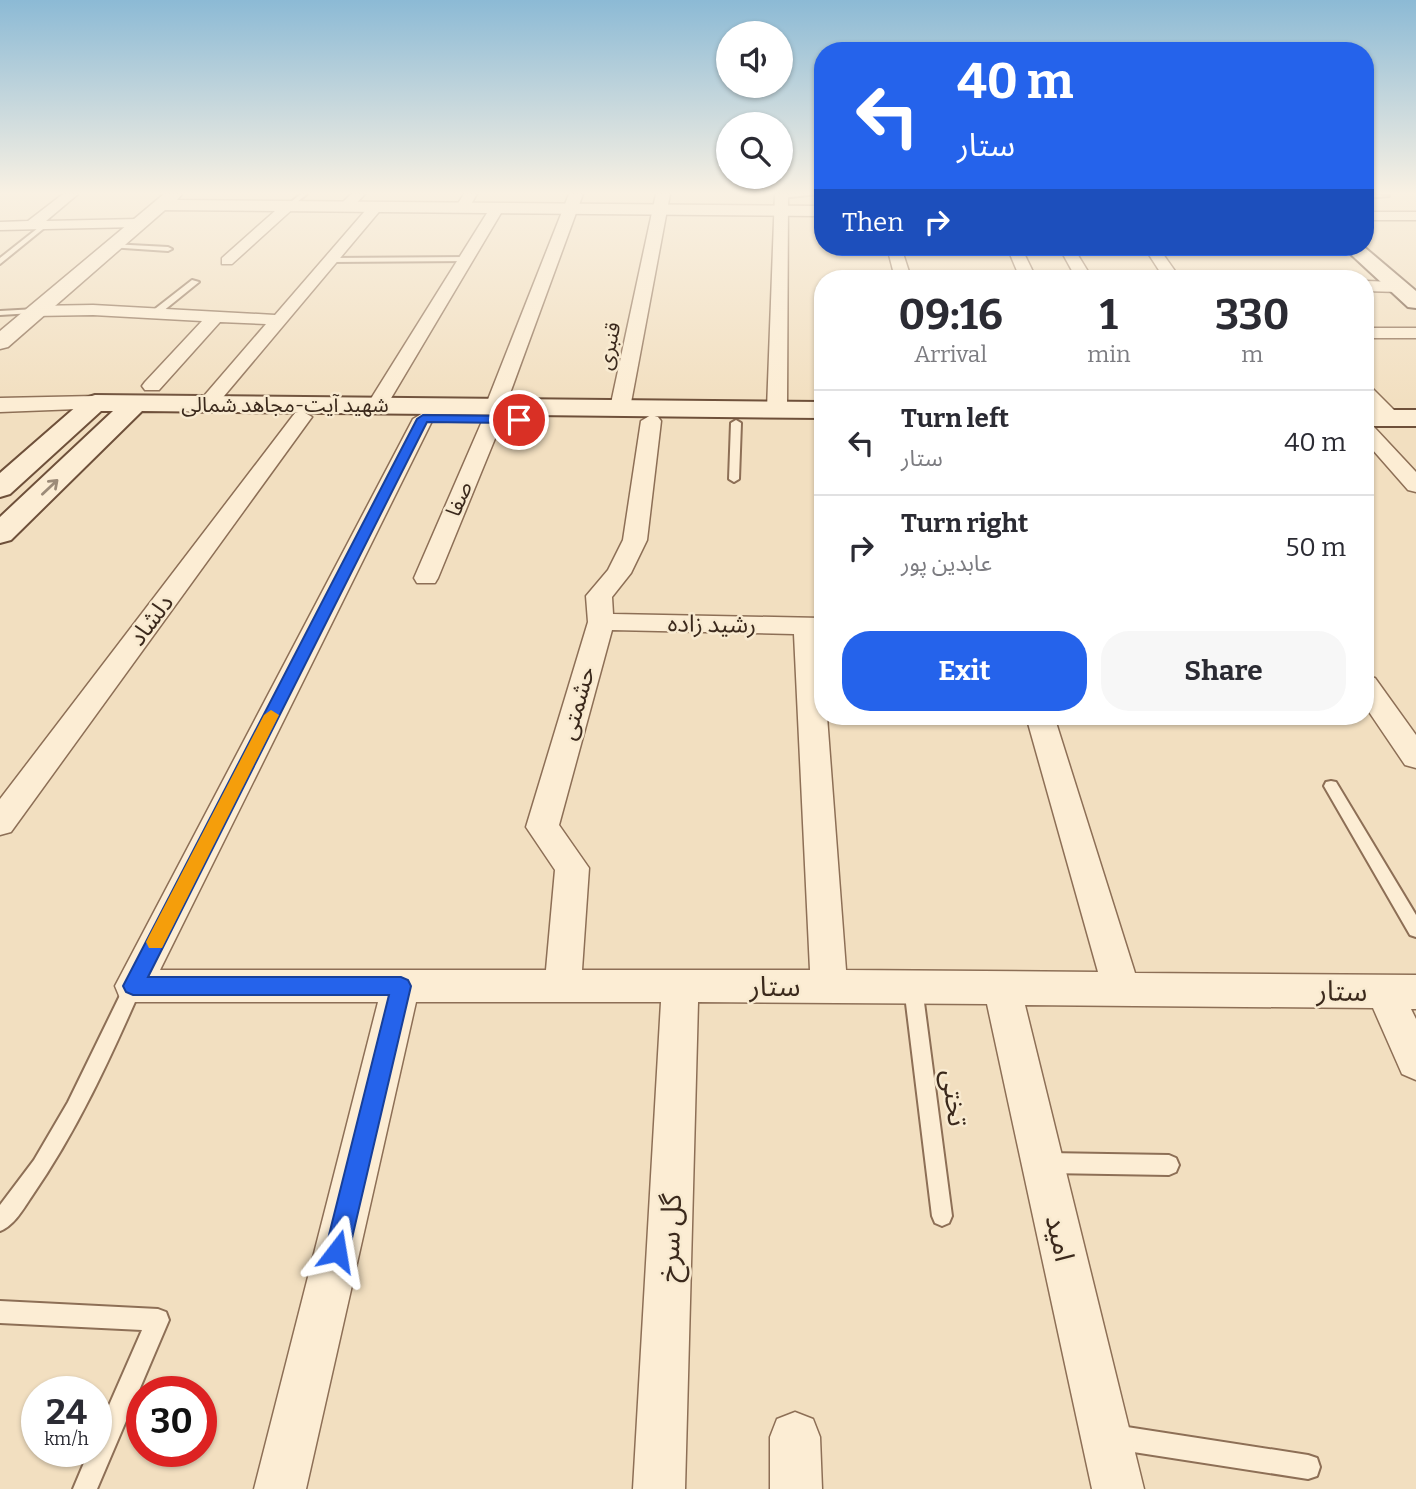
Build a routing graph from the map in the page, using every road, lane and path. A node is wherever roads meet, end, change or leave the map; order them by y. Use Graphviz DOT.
graph roads {
  1 [pos="90,263"];
  2 [pos="328,263"];
  3 [pos="465,263"];
  4 [pos="550,263"];
  5 [pos="649,263"];
  6 [pos="780,263"];
  7 [pos="1372,263"];
  8 [pos="195,282"];
  9 [pos="1374,286"];
  10 [pos="1399,287"];
  11 [pos="1416,302"];
  12 [pos="33,311"];
  13 [pos="0,313"];
  14 [pos="154,313"];
  15 [pos="215,317"];
  16 [pos="280,320"];
  17 [pos="1374,333"];
  18 [pos="1416,333"];
  19 [pos="0,342"];
  20 [pos="138,401"];
  21 [pos="207,404"];
  22 [pos="0,405"];
  23 [pos="377,405"];
  24 [pos="620,408"];
  25 [pos="89,409"];
  26 [pos="777,409"];
  27 [pos="814,410"];
  28 [pos="494,413"];
  29 [pos="0,417"];
  30 [pos="302,417"];
  31 [pos="423,419"];
  32 [pos="651,421"];
  33 [pos="736,423"];
  34 [pos="1381,423"];
  35 [pos="814,425"];
  36 [pos="1416,432"];
  37 [pos="734,479"];
  38 [pos="1416,485"];
  39 [pos="0,488"];
  40 [pos="0,534"];
  41 [pos="426,578"];
  42 [pos="601,622"];
  43 [pos="814,626"];
  44 [pos="1374,698"];
  45 [pos="819,725"];
  46 [pos="1043,725"];
  47 [pos="1416,757"];
  48 [pos="1331,786"];
  49 [pos="0,822"];
  50 [pos="1416,930"];
  51 [pos="133,986"];
  52 [pos="401,986"];
  53 [pos="563,986"];
  54 [pos="680,986"];
  55 [pos="829,986"];
  56 [pos="914,987"];
  57 [pos="1002,988"];
  58 [pos="1121,988"];
  59 [pos="1400,992"];
  60 [pos="1416,1061"];
  61 [pos="1042,1163"];
  62 [pos="1169,1165"];
  63 [pos="942,1216"];
  64 [pos="0,1221"];
  65 [pos="0,1312"];
  66 [pos="1106,1435"];
  67 [pos="795,1437"];
  68 [pos="1308,1467"];
  69 [pos="85,1489"];
  70 [pos="280,1489"];
  71 [pos="659,1489"];
  72 [pos="796,1489"];
  73 [pos="1118,1489"];
  1 -- 12 [label="street"];
  2 -- 16 [label="street"];
  3 -- 23 [label="street"];
  4 -- 28 [label="street, صفا"];
  5 -- 24 [label="street, قنبری"];
  6 -- 26 [label="street"];
  7 -- 10 [label="main road"];
  8 -- 14 [label="lane"];
  9 -- 10 [label="street"];
  10 -- 11 [label="main road"];
  12 -- 13 [label="lane"];
  12 -- 14 [label="street"];
  12 -- 19 [label="street"];
  14 -- 15 [label="street"];
  15 -- 16 [label="street"];
  15 -- 20 [label="street"];
  16 -- 21 [label="street"];
  17 -- 18 [label="street"];
  20 -- 21 [label="main road, شهید آیت-مجاهد شمالی"];
  20 -- 25 [label="main road, شهید آیت-مجاهد شمالی"];
  20 -- 30 [label="main road, شهید آیت-مجاهد شمالی"];
  40 -- 20 [label="main road, one-way"];
  21 -- 23 [label="main road, شهید آیت-مجاهد شمالی"];
  22 -- 25 [label="street, شهید آیت-مجاهد شمالی"];
  23 -- 28 [label="main road, شهید آیت-مجاهد شمالی"];
  24 -- 26 [label="main road, شهید آیت-مجاهد شمالی"];
  24 -- 28 [label="main road, شهید آیت-مجاهد شمالی"];
  25 -- 29 [label="street, شهید آیت-مجاهد شمالی"];
  25 -- 39 [label="main road"];
  26 -- 27 [label="main road, شهید آیت-مجاهد شمالی"];
  28 -- 31 [label="main road, شهید آیت-مجاهد شمالی"];
  28 -- 32 [label="main road, شهید آیت-مجاهد شمالی"];
  28 -- 41 [label="street, صفا"];
  30 -- 31 [label="main road, شهید آیت-مجاهد شمالی"];
  30 -- 49 [label="street, دلشاد"];
  31 -- 51 [label="street"];
  32 -- 33 [label="main road, شهید آیت-مجاهد شمالی"];
  32 -- 42 [label="street, حشمتی"];
  33 -- 35 [label="main road, شهید آیت-مجاهد شمالی"];
  33 -- 37 [label="lane"];
  34 -- 36 [label="main road"];
  34 -- 38 [label="street"];
  42 -- 43 [label="street, رشید زاده"];
  42 -- 53 [label="street, حشمتی"];
  44 -- 47 [label="street"];
  45 -- 55 [label="street"];
  46 -- 58 [label="street"];
  48 -- 50 [label="lane"];
  51 -- 52 [label="street, ستار"];
  51 -- 64 [label="lane"];
  52 -- 53 [label="street, ستار"];
  52 -- 70 [label="street"];
  53 -- 54 [label="street, ستار"];
  54 -- 55 [label="street, ستار"];
  54 -- 71 [label="street, گل سرخ"];
  55 -- 56 [label="street, ستار"];
  56 -- 57 [label="street, ستار"];
  56 -- 63 [label="lane, تختی"];
  57 -- 58 [label="street, ستار"];
  57 -- 61 [label="street, امید"];
  58 -- 59 [label="street, ستار"];
  59 -- 60 [label="street"];
  61 -- 62 [label="lane"];
  61 -- 66 [label="street, امید"];
  65 -- 69 [label="lane"];
  66 -- 68 [label="lane"];
  66 -- 73 [label="street, امید"];
  67 -- 72 [label="street"];
}
